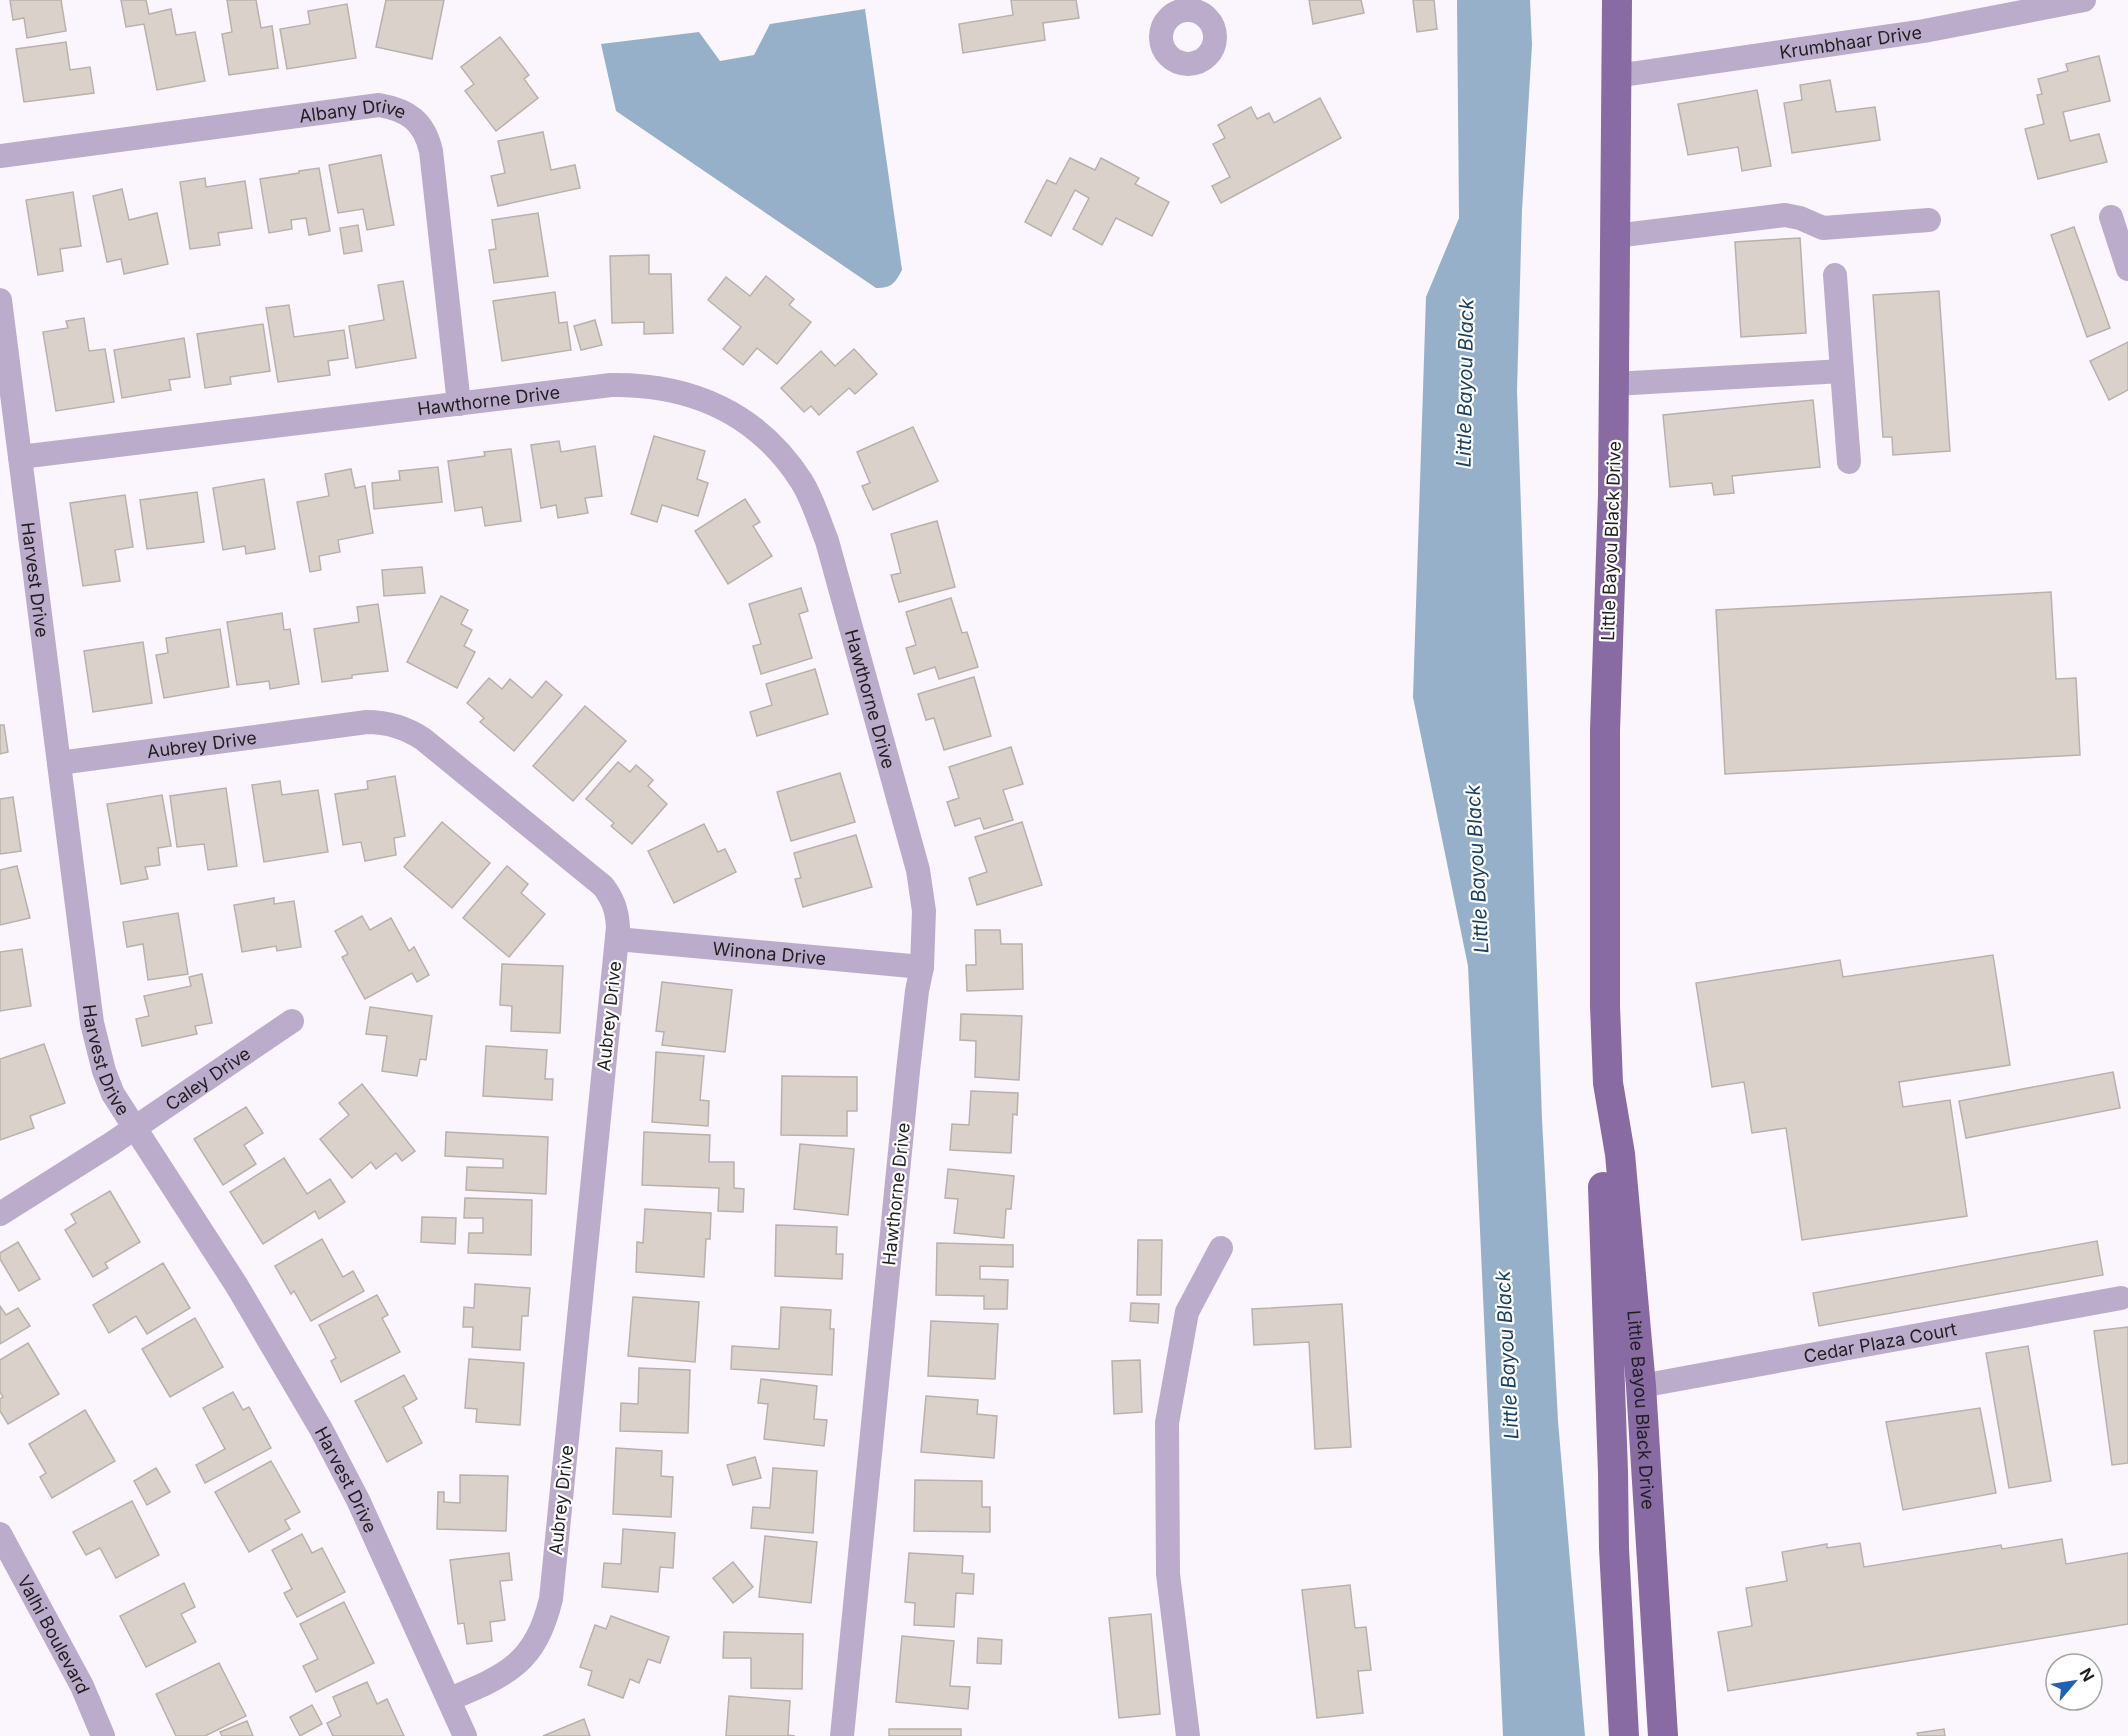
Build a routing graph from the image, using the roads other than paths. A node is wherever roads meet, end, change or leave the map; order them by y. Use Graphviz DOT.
graph roads {
  1 [pos="1617,0"];
  2 [pos="2084,0"];
  3 [pos="1616,76"];
  4 [pos="0,156"];
  5 [pos="2111,217"];
  6 [pos="1929,220"];
  7 [pos="1615,236"];
  8 [pos="2128,269"];
  9 [pos="1835,275"];
  10 [pos="0,300"];
  11 [pos="1842,371"];
  12 [pos="1614,384"];
  13 [pos="459,404"];
  14 [pos="20,457"];
  15 [pos="1850,462"];
  16 [pos="59,763"];
  17 [pos="617,939"];
  18 [pos="922,967"];
  19 [pos="292,1021"];
  20 [pos="1608,1083"];
  21 [pos="135,1127"];
  22 [pos="0,1214"];
  23 [pos="1221,1248"];
  24 [pos="2121,1298"];
  25 [pos="1641,1386"];
  26 [pos="0,1534"];
  27 [pos="450,1699"];
  28 [pos="103,1736"];
  29 [pos="465,1736"];
  30 [pos="842,1736"];
  31 [pos="1188,1736"];
  32 [pos="1624,1736"];
  33 [pos="1663,1736"];
  1 -- 3 [label="main road, Little Bayou Black Drive"];
  2 -- 3 [label="street, Krumbhaar Drive"];
  3 -- 7 [label="main road, Little Bayou Black Drive"];
  4 -- 13 [label="street, Albany Drive"];
  5 -- 8 [label="street"];
  6 -- 7 [label="street"];
  7 -- 12 [label="main road, Little Bayou Black Drive"];
  9 -- 11 [label="street"];
  10 -- 14 [label="street, Harvest Drive"];
  11 -- 12 [label="street"];
  11 -- 15 [label="street"];
  12 -- 20 [label="main road, Little Bayou Black Drive"];
  13 -- 14 [label="street, Hawthorne Drive"];
  13 -- 18 [label="street, Hawthorne Drive"];
  14 -- 16 [label="street, Harvest Drive"];
  16 -- 17 [label="street, Aubrey Drive"];
  16 -- 21 [label="street, Harvest Drive"];
  17 -- 18 [label="street, Winona Drive"];
  17 -- 27 [label="street, Aubrey Drive"];
  18 -- 30 [label="street, Hawthorne Drive"];
  19 -- 21 [label="street, Caley Drive"];
  20 -- 25 [label="main road, Little Bayou Black Drive"];
  20 -- 32 [label="main road, Little Bayou Black Drive"];
  21 -- 22 [label="street, Caley Drive"];
  21 -- 27 [label="street, Harvest Drive"];
  23 -- 31 [label="street"];
  24 -- 25 [label="street, Cedar Plaza Court"];
  25 -- 33 [label="main road, Little Bayou Black Drive"];
  26 -- 28 [label="street, Valhi Boulevard"];
  27 -- 29 [label="street, Harvest Drive"];
}
